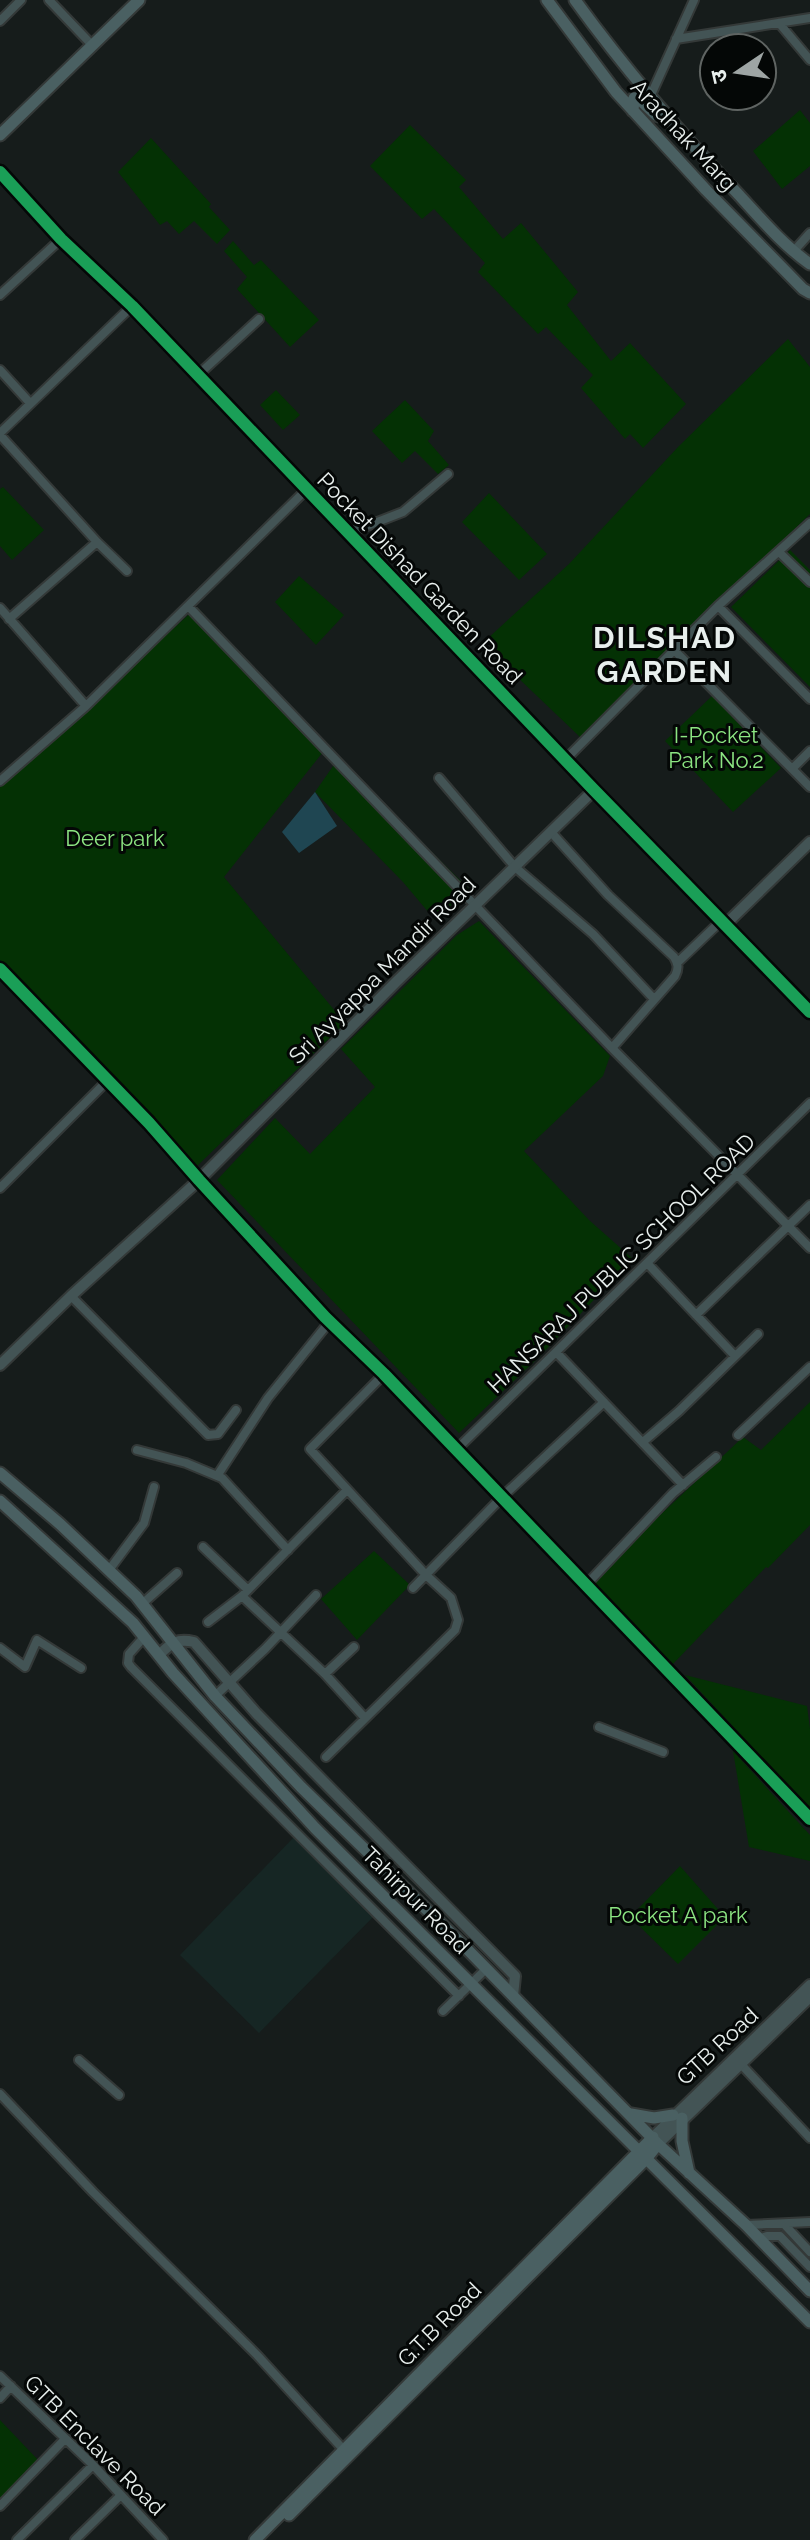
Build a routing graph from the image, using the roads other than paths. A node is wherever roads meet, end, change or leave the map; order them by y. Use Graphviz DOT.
graph roads {
  1 [pos="21,0"];
  2 [pos="49,0"];
  3 [pos="128,0"];
  4 [pos="139,0"];
  5 [pos="547,0"];
  6 [pos="575,0"];
  7 [pos="694,0"];
  8 [pos="810,18"];
  9 [pos="0,21"];
  10 [pos="779,23"];
  11 [pos="676,39"];
  12 [pos="90,42"];
  13 [pos="810,60"];
  14 [pos="650,97"];
  15 [pos="633,111"];
  16 [pos="671,120"];
  17 [pos="0,125"];
  18 [pos="0,135"];
  19 [pos="0,172"];
  20 [pos="810,233"];
  21 [pos="61,239"];
  22 [pos="793,252"];
  23 [pos="810,264"];
  24 [pos="808,294"];
  25 [pos="0,295"];
  26 [pos="132,306"];
  27 [pos="259,319"];
  28 [pos="0,370"];
  29 [pos="198,375"];
  30 [pos="30,403"];
  31 [pos="0,434"];
  32 [pos="448,474"];
  33 [pos="307,489"];
  34 [pos="810,523"];
  35 [pos="349,533"];
  36 [pos="97,542"];
  37 [pos="779,552"];
  38 [pos="127,571"];
  39 [pos="810,582"];
  40 [pos="188,606"];
  41 [pos="718,606"];
  42 [pos="0,608"];
  43 [pos="9,619"];
  44 [pos="675,651"];
  45 [pos="810,699"];
  46 [pos="86,706"];
  47 [pos="810,751"];
  48 [pos="566,759"];
  49 [pos="792,769"];
  50 [pos="439,778"];
  51 [pos="0,781"];
  52 [pos="810,787"];
  53 [pos="594,790"];
  54 [pos="551,832"];
  55 [pos="810,842"];
  56 [pos="515,867"];
  57 [pos="475,906"];
  58 [pos="724,922"];
  59 [pos="677,963"];
  60 [pos="0,969"];
  61 [pos="654,999"];
  62 [pos="810,1012"];
  63 [pos="612,1048"];
  64 [pos="107,1081"];
  65 [pos="810,1103"];
  66 [pos="736,1175"];
  67 [pos="199,1180"];
  68 [pos="0,1188"];
  69 [pos="810,1205"];
  70 [pos="788,1227"];
  71 [pos="810,1248"];
  72 [pos="647,1263"];
  73 [pos="71,1296"];
  74 [pos="696,1315"];
  75 [pos="330,1321"];
  76 [pos="758,1334"];
  77 [pos="556,1352"];
  78 [pos="735,1356"];
  79 [pos="0,1365"];
  80 [pos="810,1367"];
  81 [pos="384,1374"];
  82 [pos="604,1402"];
  83 [pos="236,1410"];
  84 [pos="738,1435"];
  85 [pos="643,1442"];
  86 [pos="457,1449"];
  87 [pos="137,1450"];
  88 [pos="716,1457"];
  89 [pos="0,1473"];
  90 [pos="217,1476"];
  91 [pos="683,1485"];
  92 [pos="154,1487"];
  93 [pos="347,1490"];
  94 [pos="502,1497"];
  95 [pos="0,1501"];
  96 [pos="203,1547"];
  97 [pos="288,1550"];
  98 [pos="109,1570"];
  99 [pos="177,1573"];
  100 [pos="426,1575"];
  101 [pos="586,1585"];
  102 [pos="413,1588"];
  103 [pos="245,1593"];
  104 [pos="316,1595"];
  105 [pos="142,1604"];
  106 [pos="208,1622"];
  107 [pos="281,1632"];
  108 [pos="145,1636"];
  109 [pos="172,1643"];
  110 [pos="354,1647"];
  111 [pos="0,1648"];
  112 [pos="159,1655"];
  113 [pos="81,1668"];
  114 [pos="325,1674"];
  115 [pos="229,1682"];
  116 [pos="215,1696"];
  117 [pos="365,1718"];
  118 [pos="599,1727"];
  119 [pos="663,1752"];
  120 [pos="326,1757"];
  121 [pos="810,1819"];
  122 [pos="364,1850"];
  123 [pos="351,1863"];
  124 [pos="471,1932"];
  125 [pos="461,1943"];
  126 [pos="486,1969"];
  127 [pos="471,1984"];
  128 [pos="810,1985"];
  129 [pos="459,1996"];
  130 [pos="513,1996"];
  131 [pos="810,1997"];
  132 [pos="443,2011"];
  133 [pos="79,2060"];
  134 [pos="738,2060"];
  135 [pos="0,2094"];
  136 [pos="119,2095"];
  137 [pos="630,2114"];
  138 [pos="678,2117"];
  139 [pos="810,2138"];
  140 [pos="656,2140"];
  141 [pos="642,2155"];
  142 [pos="689,2173"];
  143 [pos="810,2222"];
  144 [pos="784,2224"];
  145 [pos="746,2225"];
  146 [pos="759,2239"];
  147 [pos="810,2252"];
  148 [pos="810,2267"];
  149 [pos="810,2291"];
  150 [pos="810,2322"];
  151 [pos="0,2376"];
  152 [pos="11,2386"];
  153 [pos="0,2398"];
  154 [pos="65,2439"];
  155 [pos="343,2449"];
  156 [pos="93,2465"];
  157 [pos="121,2495"];
  158 [pos="0,2506"];
  159 [pos="17,2540"];
  160 [pos="75,2540"];
  161 [pos="163,2540"];
  162 [pos="255,2540"];
  163 [pos="264,2540"];
  1 -- 9 [label="street"];
  2 -- 12 [label="street"];
  3 -- 12 [label="main road"];
  4 -- 12 [label="main road"];
  5 -- 15 [label="main road, Aradhak Marg"];
  6 -- 14 [label="main road, Aradhak Marg"];
  7 -- 11 [label="street"];
  8 -- 10 [label="street"];
  10 -- 11 [label="street"];
  10 -- 13 [label="street"];
  11 -- 14 [label="street"];
  12 -- 17 [label="main road"];
  12 -- 18 [label="main road"];
  14 -- 16 [label="main road, Aradhak Marg"];
  15 -- 16 [label="main road"];
  15 -- 24 [label="main road, Aradhak Marg"];
  16 -- 22 [label="main road, Aradhak Marg"];
  19 -- 21 [label="street, Pocket Dishad Garden Road"];
  20 -- 22 [label="street"];
  21 -- 25 [label="street"];
  21 -- 26 [label="street, Pocket Dishad Garden Road"];
  22 -- 23 [label="main road, Aradhak Marg"];
  26 -- 29 [label="street, Pocket Dishad Garden Road"];
  26 -- 30 [label="street"];
  27 -- 29 [label="street"];
  28 -- 30 [label="street"];
  29 -- 33 [label="street, Pocket Dishad Garden Road"];
  30 -- 31 [label="street"];
  31 -- 36 [label="street"];
  32 -- 35 [label="street"];
  33 -- 35 [label="street, Pocket Dishad Garden Road"];
  33 -- 40 [label="street"];
  34 -- 37 [label="street"];
  35 -- 48 [label="street, Pocket Dishad Garden Road"];
  36 -- 38 [label="street"];
  36 -- 43 [label="street"];
  37 -- 39 [label="street"];
  37 -- 41 [label="street"];
  40 -- 46 [label="street"];
  40 -- 57 [label="street"];
  41 -- 44 [label="street"];
  41 -- 45 [label="street"];
  42 -- 43 [label="street"];
  43 -- 46 [label="street"];
  44 -- 48 [label="street"];
  44 -- 49 [label="street"];
  46 -- 51 [label="street"];
  47 -- 49 [label="street"];
  48 -- 53 [label="street, Pocket Dishad Garden Road"];
  49 -- 52 [label="street"];
  50 -- 56 [label="street"];
  53 -- 54 [label="street, Sri Ayyappa Mandir Road"];
  53 -- 58 [label="street, Pocket Dishad Garden Road"];
  54 -- 56 [label="street, Sri Ayyappa Mandir Road"];
  54 -- 59 [label="street"];
  55 -- 58 [label="street"];
  56 -- 57 [label="street, Sri Ayyappa Mandir Road"];
  56 -- 61 [label="street"];
  57 -- 63 [label="street"];
  57 -- 67 [label="street, Sri Ayyappa Mandir Road"];
  58 -- 59 [label="street"];
  58 -- 62 [label="street, Pocket Dishad Garden Road"];
  59 -- 61 [label="street"];
  60 -- 64 [label="street"];
  61 -- 63 [label="street"];
  63 -- 66 [label="street"];
  64 -- 67 [label="street"];
  64 -- 68 [label="street"];
  65 -- 66 [label="street, HANSARAJ PUBLIC SCHOOL ROAD"];
  66 -- 70 [label="street"];
  66 -- 72 [label="street, HANSARAJ PUBLIC SCHOOL ROAD"];
  67 -- 73 [label="street, Sri Ayyappa Mandir Road"];
  67 -- 75 [label="street"];
  69 -- 70 [label="street"];
  70 -- 71 [label="street"];
  70 -- 74 [label="street"];
  72 -- 74 [label="street"];
  72 -- 77 [label="street, HANSARAJ PUBLIC SCHOOL ROAD"];
  73 -- 79 [label="street, Sri Ayyappa Mandir Road"];
  73 -- 83 [label="street"];
  74 -- 78 [label="street"];
  75 -- 81 [label="street"];
  75 -- 90 [label="street"];
  76 -- 78 [label="street"];
  77 -- 82 [label="street"];
  77 -- 86 [label="street, HANSARAJ PUBLIC SCHOOL ROAD"];
  78 -- 85 [label="street"];
  80 -- 84 [label="street"];
  81 -- 86 [label="street"];
  81 -- 93 [label="street"];
  82 -- 85 [label="street"];
  82 -- 94 [label="street"];
  85 -- 91 [label="street"];
  86 -- 94 [label="street"];
  87 -- 90 [label="street"];
  88 -- 91 [label="street"];
  89 -- 98 [label="main road, Tahirpur Road"];
  90 -- 97 [label="street"];
  91 -- 101 [label="street"];
  92 -- 98 [label="street"];
  93 -- 97 [label="street"];
  93 -- 100 [label="street"];
  94 -- 100 [label="street"];
  94 -- 101 [label="street"];
  95 -- 108 [label="main road, Tahirpur Road"];
  96 -- 103 [label="street"];
  97 -- 103 [label="street"];
  98 -- 105 [label="main road, Tahirpur Road"];
  99 -- 105 [label="street"];
  100 -- 102 [label="street"];
  100 -- 117 [label="street"];
  101 -- 121 [label="street"];
  103 -- 106 [label="street"];
  103 -- 107 [label="street"];
  104 -- 107 [label="street"];
  105 -- 109 [label="main road, Tahirpur Road"];
  107 -- 114 [label="street"];
  107 -- 115 [label="street"];
  108 -- 112 [label="main road, Tahirpur Road"];
  108 -- 129 [label="street"];
  109 -- 112 [label="street"];
  109 -- 115 [label="street"];
  109 -- 116 [label="main road, Tahirpur Road"];
  110 -- 114 [label="street"];
  111 -- 113 [label="street"];
  112 -- 123 [label="main road, Tahirpur Road"];
  114 -- 117 [label="street"];
  115 -- 116 [label="street"];
  115 -- 124 [label="street"];
  116 -- 122 [label="main road, Tahirpur Road"];
  117 -- 120 [label="street"];
  118 -- 119 [label="street"];
  122 -- 123 [label="main road"];
  122 -- 125 [label="main road, Tahirpur Road"];
  123 -- 127 [label="main road, Tahirpur Road"];
  124 -- 125 [label="street"];
  124 -- 130 [label="street"];
  125 -- 126 [label="main road, Tahirpur Road"];
  126 -- 127 [label="street"];
  126 -- 130 [label="main road, Tahirpur Road"];
  127 -- 129 [label="street"];
  127 -- 141 [label="main road, Tahirpur Road"];
  128 -- 134 [label="street, GTB Road"];
  129 -- 132 [label="street"];
  130 -- 137 [label="main road, Tahirpur Road"];
  131 -- 134 [label="street, GTB Road"];
  133 -- 136 [label="street"];
  134 -- 138 [label="street, GTB Road"];
  134 -- 139 [label="street"];
  135 -- 155 [label="street"];
  137 -- 138 [label="main road"];
  137 -- 140 [label="main road, Tahirpur Road"];
  138 -- 140 [label="street, GTB Road"];
  138 -- 142 [label="main road"];
  140 -- 141 [label="main road, G.T.B Road"];
  140 -- 142 [label="main road, Tahirpur Road"];
  141 -- 150 [label="main road, Tahirpur Road"];
  141 -- 155 [label="main road, G.T.B Road"];
  141 -- 163 [label="main road, G.T.B Road"];
  142 -- 145 [label="main road, Tahirpur Road"];
  143 -- 144 [label="street"];
  144 -- 145 [label="street"];
  144 -- 147 [label="street"];
  145 -- 146 [label="main road, Tahirpur Road"];
  146 -- 148 [label="street"];
  146 -- 149 [label="main road, Tahirpur Road"];
  151 -- 152 [label="street, GTB Enclave Road"];
  152 -- 153 [label="street"];
  152 -- 154 [label="street, GTB Enclave Road"];
  154 -- 156 [label="street, GTB Enclave Road"];
  154 -- 158 [label="street"];
  155 -- 162 [label="main road, G.T.B Road"];
  156 -- 157 [label="street, GTB Enclave Road"];
  156 -- 159 [label="street"];
  157 -- 160 [label="street"];
  157 -- 161 [label="street, GTB Enclave Road"];
}
